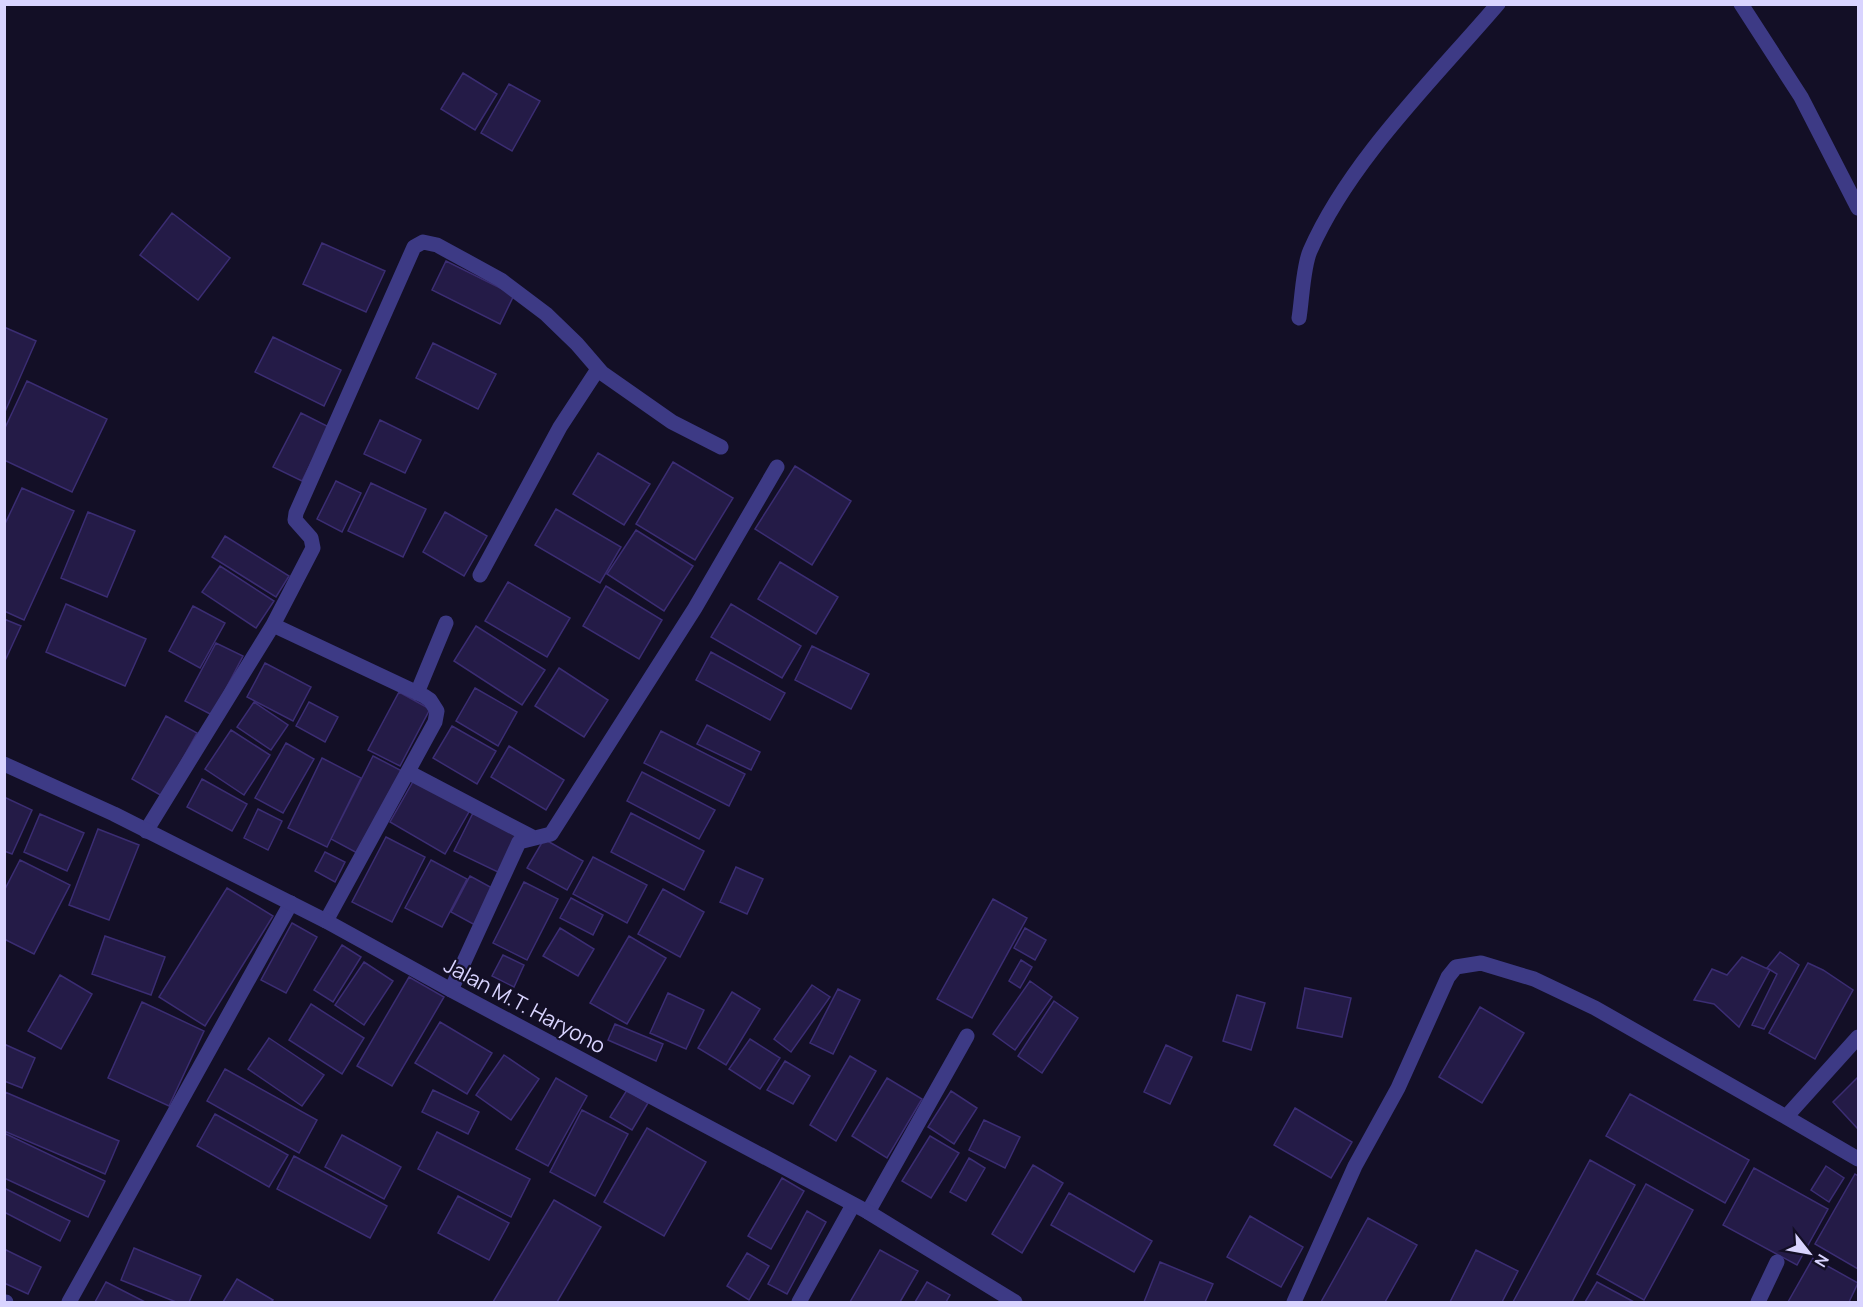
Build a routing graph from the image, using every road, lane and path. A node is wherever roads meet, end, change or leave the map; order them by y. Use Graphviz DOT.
graph roads {
  1 [pos="1498,4"];
  2 [pos="1740,4"];
  3 [pos="1858,208"];
  4 [pos="1299,318"];
  5 [pos="598,369"];
  6 [pos="721,447"];
  7 [pos="777,467"];
  8 [pos="480,575"];
  9 [pos="446,624"];
  10 [pos="273,625"];
  11 [pos="417,693"];
  12 [pos="4,764"];
  13 [pos="408,772"];
  14 [pos="146,831"];
  15 [pos="534,838"];
  16 [pos="291,903"];
  17 [pos="326,921"];
  18 [pos="451,990"];
  19 [pos="967,1036"];
  20 [pos="1858,1037"];
  21 [pos="1786,1117"];
  22 [pos="1858,1159"];
  23 [pos="853,1204"];
  24 [pos="868,1212"];
  25 [pos="1777,1262"];
  26 [pos="69,1302"];
  27 [pos="799,1302"];
  28 [pos="1015,1302"];
  29 [pos="1294,1302"];
  30 [pos="1758,1302"];
  1 -- 4 [label="street"];
  2 -- 3 [label="street"];
  5 -- 6 [label="street"];
  5 -- 8 [label="street"];
  5 -- 10 [label="street"];
  7 -- 15 [label="street"];
  9 -- 11 [label="street"];
  10 -- 11 [label="street"];
  10 -- 14 [label="street"];
  11 -- 13 [label="street"];
  12 -- 14 [label="street, Jalan M.T. Haryono"];
  13 -- 15 [label="street"];
  13 -- 17 [label="street"];
  14 -- 16 [label="street, Jalan M.T. Haryono"];
  15 -- 18 [label="street"];
  16 -- 17 [label="street, Jalan M.T. Haryono"];
  16 -- 26 [label="street"];
  17 -- 18 [label="street, Jalan M.T. Haryono"];
  18 -- 23 [label="street, Jalan M.T. Haryono"];
  19 -- 24 [label="street"];
  20 -- 21 [label="street"];
  21 -- 22 [label="street"];
  21 -- 29 [label="street"];
  23 -- 24 [label="street, Jalan M.T. Haryono"];
  23 -- 27 [label="street"];
  24 -- 28 [label="street, Jalan M.T. Haryono"];
  25 -- 30 [label="street"];
}
